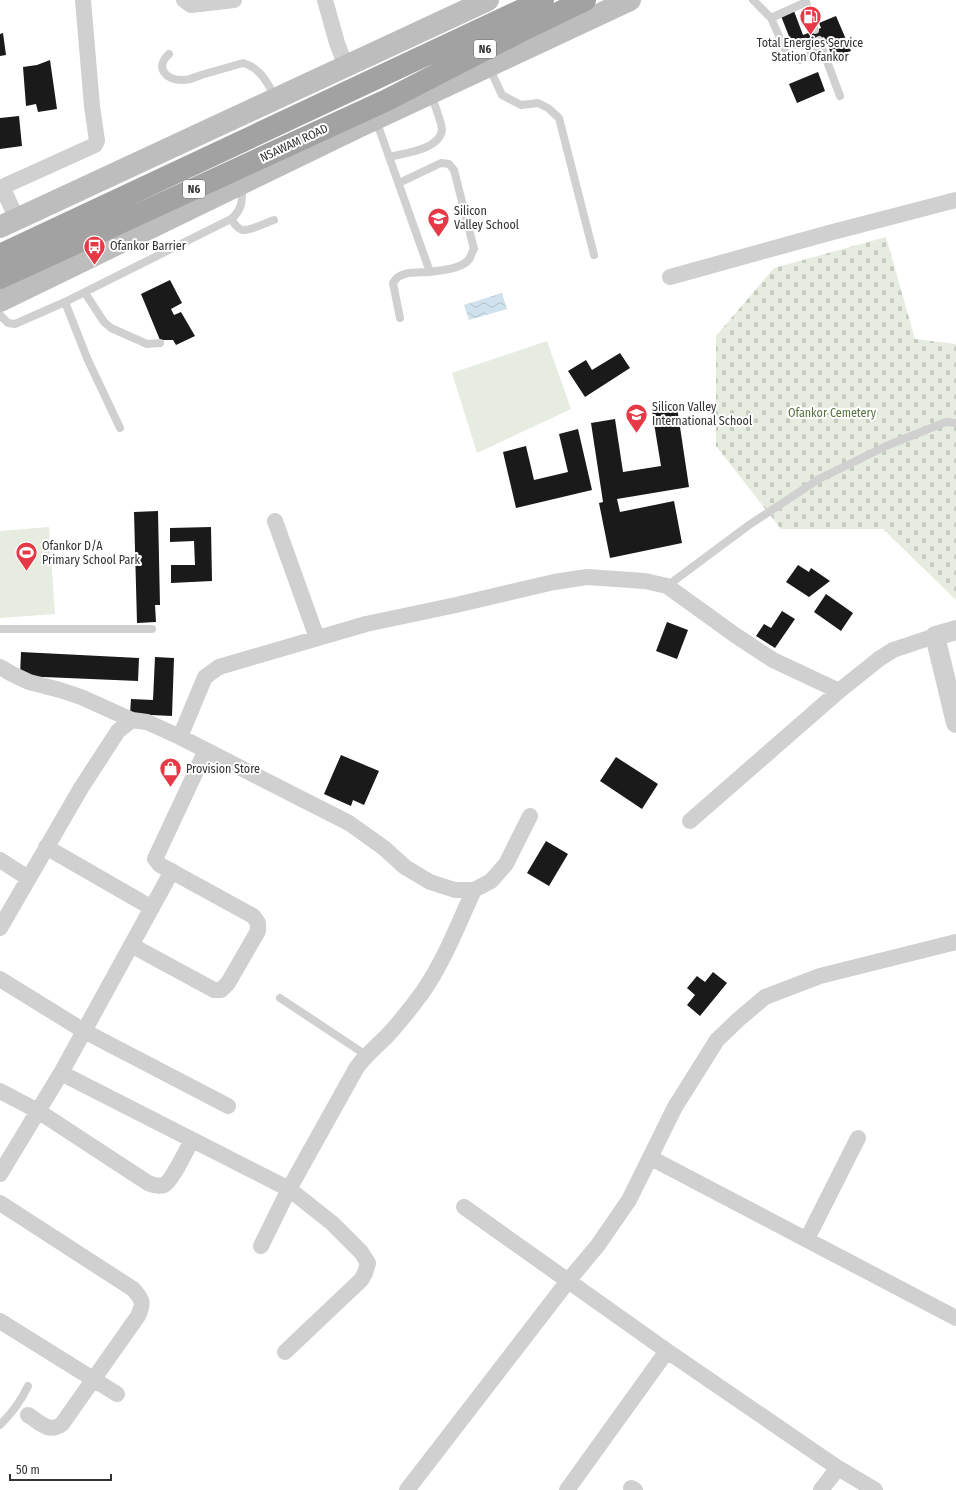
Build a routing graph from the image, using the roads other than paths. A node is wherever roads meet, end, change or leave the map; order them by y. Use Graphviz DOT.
graph roads {
  1 [pos="83,0"];
  2 [pos="184,0"];
  3 [pos="234,0"];
  4 [pos="325,0"];
  5 [pos="488,0"];
  6 [pos="543,0"];
  7 [pos="585,0"];
  8 [pos="630,0"];
  9 [pos="753,0"];
  10 [pos="806,1"];
  11 [pos="771,18"];
  12 [pos="815,30"];
  13 [pos="819,40"];
  14 [pos="822,49"];
  15 [pos="169,54"];
  16 [pos="346,66"];
  17 [pos="489,66"];
  18 [pos="431,94"];
  19 [pos="840,96"];
  20 [pos="276,99"];
  21 [pos="376,119"];
  22 [pos="389,157"];
  23 [pos="242,183"];
  24 [pos="399,183"];
  25 [pos="1,186"];
  26 [pos="956,200"];
  27 [pos="231,219"];
  28 [pos="274,220"];
  29 [pos="9,223"];
  30 [pos="0,255"];
  31 [pos="594,255"];
  32 [pos="430,272"];
  33 [pos="670,277"];
  34 [pos="0,278"];
  35 [pos="85,292"];
  36 [pos="0,301"];
  37 [pos="65,302"];
  38 [pos="0,315"];
  39 [pos="400,318"];
  40 [pos="160,343"];
  41 [pos="956,422"];
  42 [pos="120,428"];
  43 [pos="275,521"];
  44 [pos="668,586"];
  45 [pos="0,629"];
  46 [pos="152,629"];
  47 [pos="956,630"];
  48 [pos="935,636"];
  49 [pos="316,638"];
  50 [pos="0,667"];
  51 [pos="839,691"];
  52 [pos="132,720"];
  53 [pos="956,723"];
  54 [pos="180,738"];
  55 [pos="206,750"];
  56 [pos="530,816"];
  57 [pos="690,821"];
  58 [pos="46,848"];
  59 [pos="0,860"];
  60 [pos="172,871"];
  61 [pos="28,878"];
  62 [pos="474,890"];
  63 [pos="152,908"];
  64 [pos="0,928"];
  65 [pos="956,942"];
  66 [pos="130,945"];
  67 [pos="0,979"];
  68 [pos="280,998"];
  69 [pos="84,1031"];
  70 [pos="366,1055"];
  71 [pos="61,1073"];
  72 [pos="0,1091"];
  73 [pos="228,1106"];
  74 [pos="38,1111"];
  75 [pos="858,1138"];
  76 [pos="192,1140"];
  77 [pos="651,1158"];
  78 [pos="0,1174"];
  79 [pos="289,1189"];
  80 [pos="0,1204"];
  81 [pos="464,1207"];
  82 [pos="807,1240"];
  83 [pos="261,1246"];
  84 [pos="568,1281"];
  85 [pos="956,1318"];
  86 [pos="0,1321"];
  87 [pos="667,1351"];
  88 [pos="285,1352"];
  89 [pos="94,1379"];
  90 [pos="28,1386"];
  91 [pos="117,1394"];
  92 [pos="28,1415"];
  93 [pos="0,1425"];
  94 [pos="838,1468"];
  95 [pos="407,1490"];
  96 [pos="567,1490"];
  97 [pos="821,1490"];
  98 [pos="876,1490"];
  1 -- 25 [label="street"];
  2 -- 3 [label="street"];
  4 -- 16 [label="street"];
  5 -- 16 [label="main road"];
  6 -- 30 [label="highway, NSAWAM ROAD / N6"];
  7 -- 34 [label="highway, NSAWAM ROAD / N6"];
  8 -- 17 [label="main road"];
  9 -- 11 [label="lane"];
  10 -- 11 [label="lane"];
  10 -- 12 [label="lane"];
  11 -- 14 [label="lane"];
  13 -- 14 [label="lane"];
  14 -- 19 [label="lane"];
  15 -- 20 [label="lane"];
  16 -- 20 [label="main road"];
  17 -- 18 [label="main road"];
  17 -- 31 [label="lane"];
  18 -- 21 [label="main road"];
  18 -- 22 [label="lane"];
  20 -- 29 [label="main road"];
  21 -- 22 [label="lane"];
  21 -- 23 [label="main road"];
  22 -- 24 [label="lane"];
  23 -- 27 [label="lane"];
  23 -- 36 [label="main road"];
  24 -- 32 [label="lane"];
  24 -- 32 [label="lane"];
  25 -- 29 [label="street"];
  26 -- 33 [label="street"];
  27 -- 28 [label="lane"];
  27 -- 35 [label="lane"];
  32 -- 39 [label="lane"];
  35 -- 37 [label="lane"];
  35 -- 40 [label="lane"];
  37 -- 38 [label="lane"];
  37 -- 42 [label="lane"];
  41 -- 44 [label="lane"];
  43 -- 49 [label="street"];
  44 -- 49 [label="street"];
  44 -- 51 [label="street"];
  45 -- 46 [label="lane"];
  47 -- 48 [label="street"];
  48 -- 51 [label="street"];
  48 -- 53 [label="street"];
  49 -- 54 [label="street"];
  50 -- 52 [label="street"];
  51 -- 57 [label="street"];
  52 -- 54 [label="street"];
  52 -- 58 [label="street"];
  54 -- 55 [label="street"];
  55 -- 60 [label="street"];
  55 -- 62 [label="street"];
  56 -- 62 [label="street"];
  58 -- 61 [label="street"];
  58 -- 63 [label="street"];
  59 -- 61 [label="street"];
  60 -- 63 [label="street"];
  60 -- 66 [label="street"];
  61 -- 64 [label="street"];
  62 -- 70 [label="street"];
  63 -- 66 [label="street"];
  65 -- 77 [label="street"];
  66 -- 69 [label="street"];
  67 -- 69 [label="street"];
  68 -- 70 [label="lane"];
  69 -- 71 [label="street"];
  69 -- 73 [label="street"];
  70 -- 79 [label="street"];
  71 -- 74 [label="street"];
  71 -- 76 [label="street"];
  72 -- 74 [label="street"];
  74 -- 76 [label="street"];
  74 -- 78 [label="street"];
  75 -- 82 [label="street"];
  76 -- 79 [label="street"];
  77 -- 82 [label="street"];
  77 -- 84 [label="street"];
  79 -- 83 [label="street"];
  79 -- 88 [label="street"];
  80 -- 89 [label="street"];
  81 -- 84 [label="street"];
  82 -- 85 [label="street"];
  84 -- 87 [label="street"];
  84 -- 95 [label="street"];
  86 -- 89 [label="street"];
  87 -- 94 [label="street"];
  87 -- 96 [label="street"];
  89 -- 91 [label="street"];
  89 -- 92 [label="street"];
  90 -- 93 [label="lane"];
  94 -- 97 [label="street"];
  94 -- 98 [label="street"];
}
